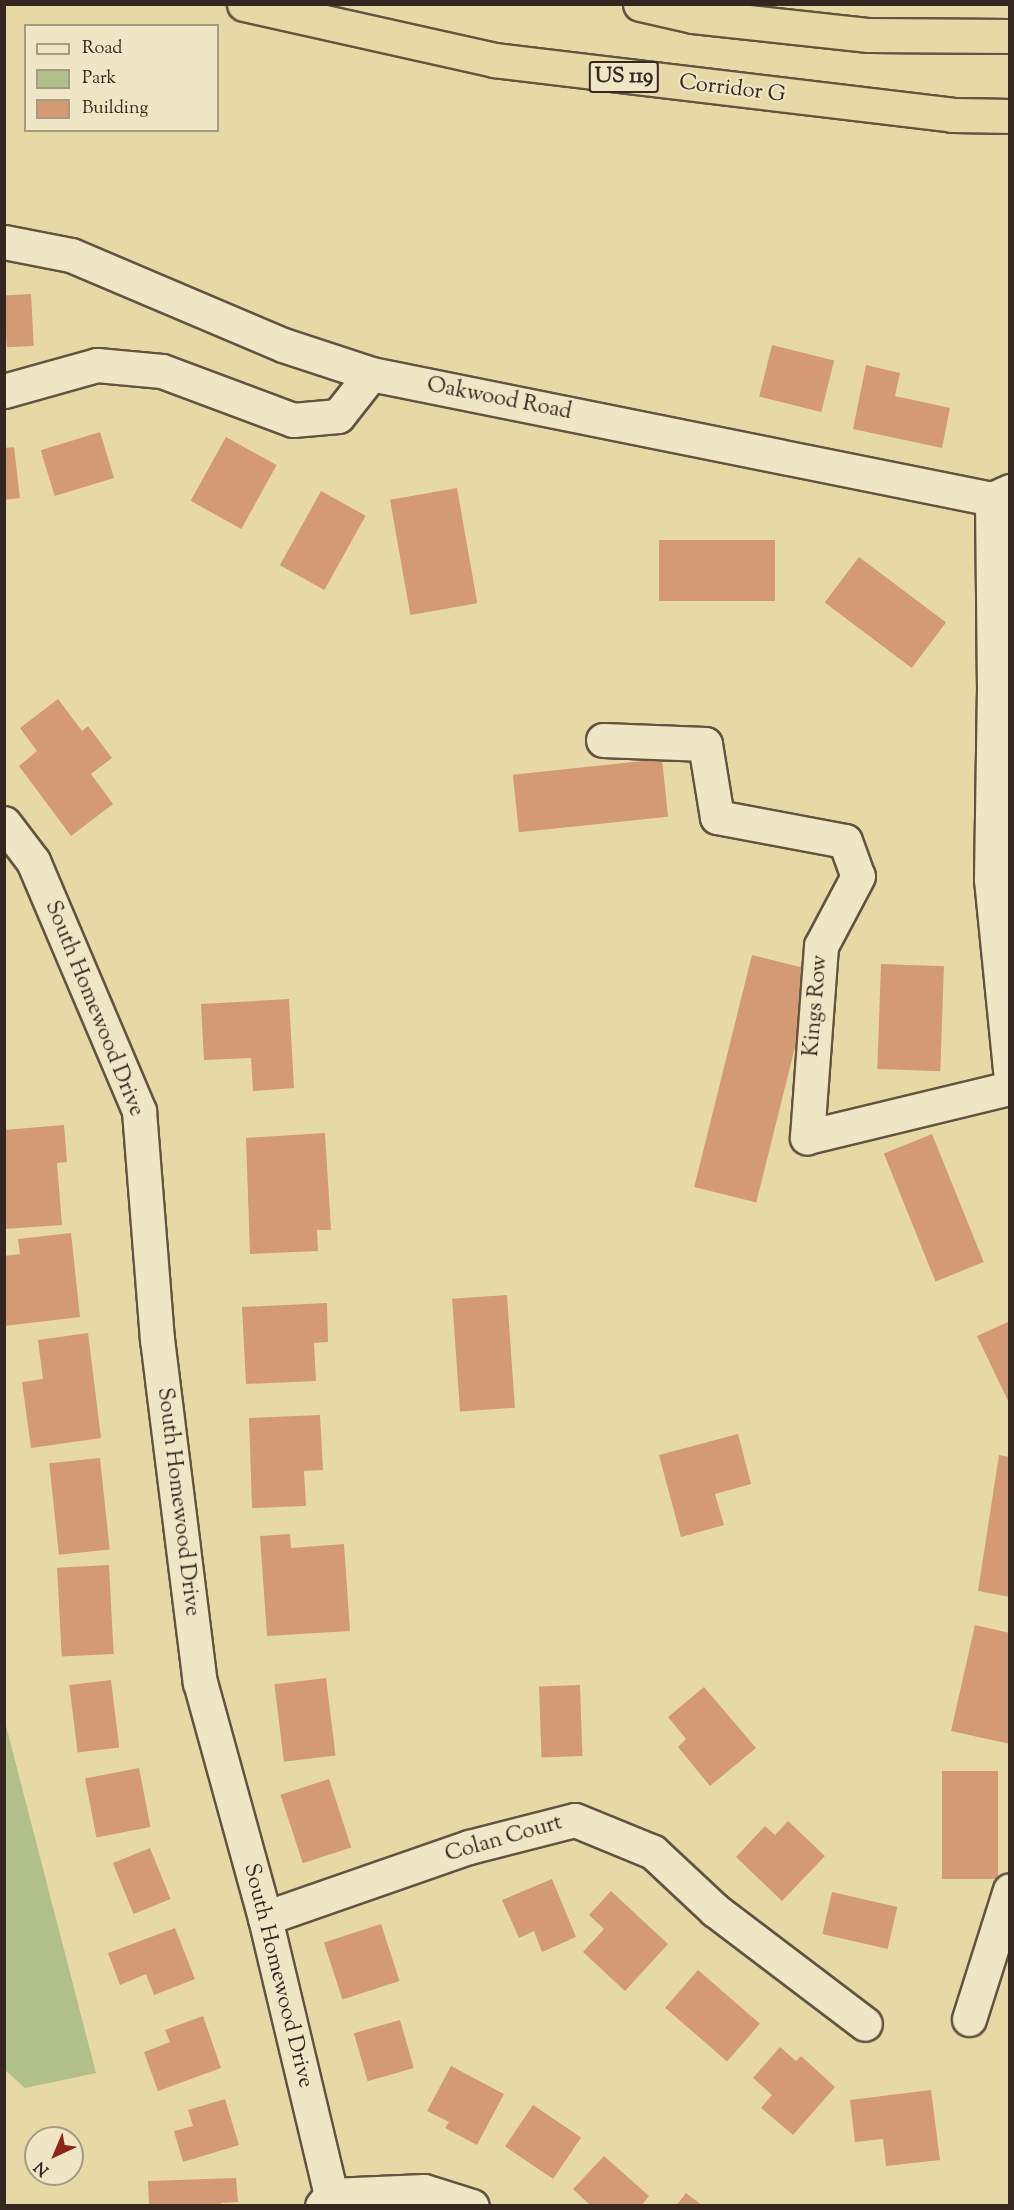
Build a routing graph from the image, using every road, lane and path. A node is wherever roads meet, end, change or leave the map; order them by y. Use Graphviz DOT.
graph roads {
  1 [pos="244,4"];
  2 [pos="640,4"];
  3 [pos="1010,36"];
  4 [pos="1010,116"];
  5 [pos="4,242"];
  6 [pos="371,374"];
  7 [pos="4,391"];
  8 [pos="1001,495"];
  9 [pos="1000,555"];
  10 [pos="603,740"];
  11 [pos="4,823"];
  12 [pos="1010,1071"];
  13 [pos="1010,1088"];
  14 [pos="1010,1890"];
  15 [pos="265,1918"];
  16 [pos="969,2019"];
  17 [pos="865,2024"];
  18 [pos="326,2200"];
  19 [pos="472,2205"];
  1 -- 4 [label="highway, Corridor G / US 119"];
  2 -- 3 [label="highway"];
  5 -- 6 [label="street, Oakwood Road"];
  6 -- 7 [label="street"];
  6 -- 8 [label="street, Oakwood Road"];
  8 -- 9 [label="street"];
  9 -- 12 [label="street"];
  10 -- 13 [label="street, Kings Row"];
  11 -- 15 [label="street, South Homewood Drive"];
  14 -- 16 [label="street"];
  15 -- 17 [label="street, Colan Court"];
  15 -- 18 [label="street, South Homewood Drive"];
  18 -- 19 [label="street"];
}
